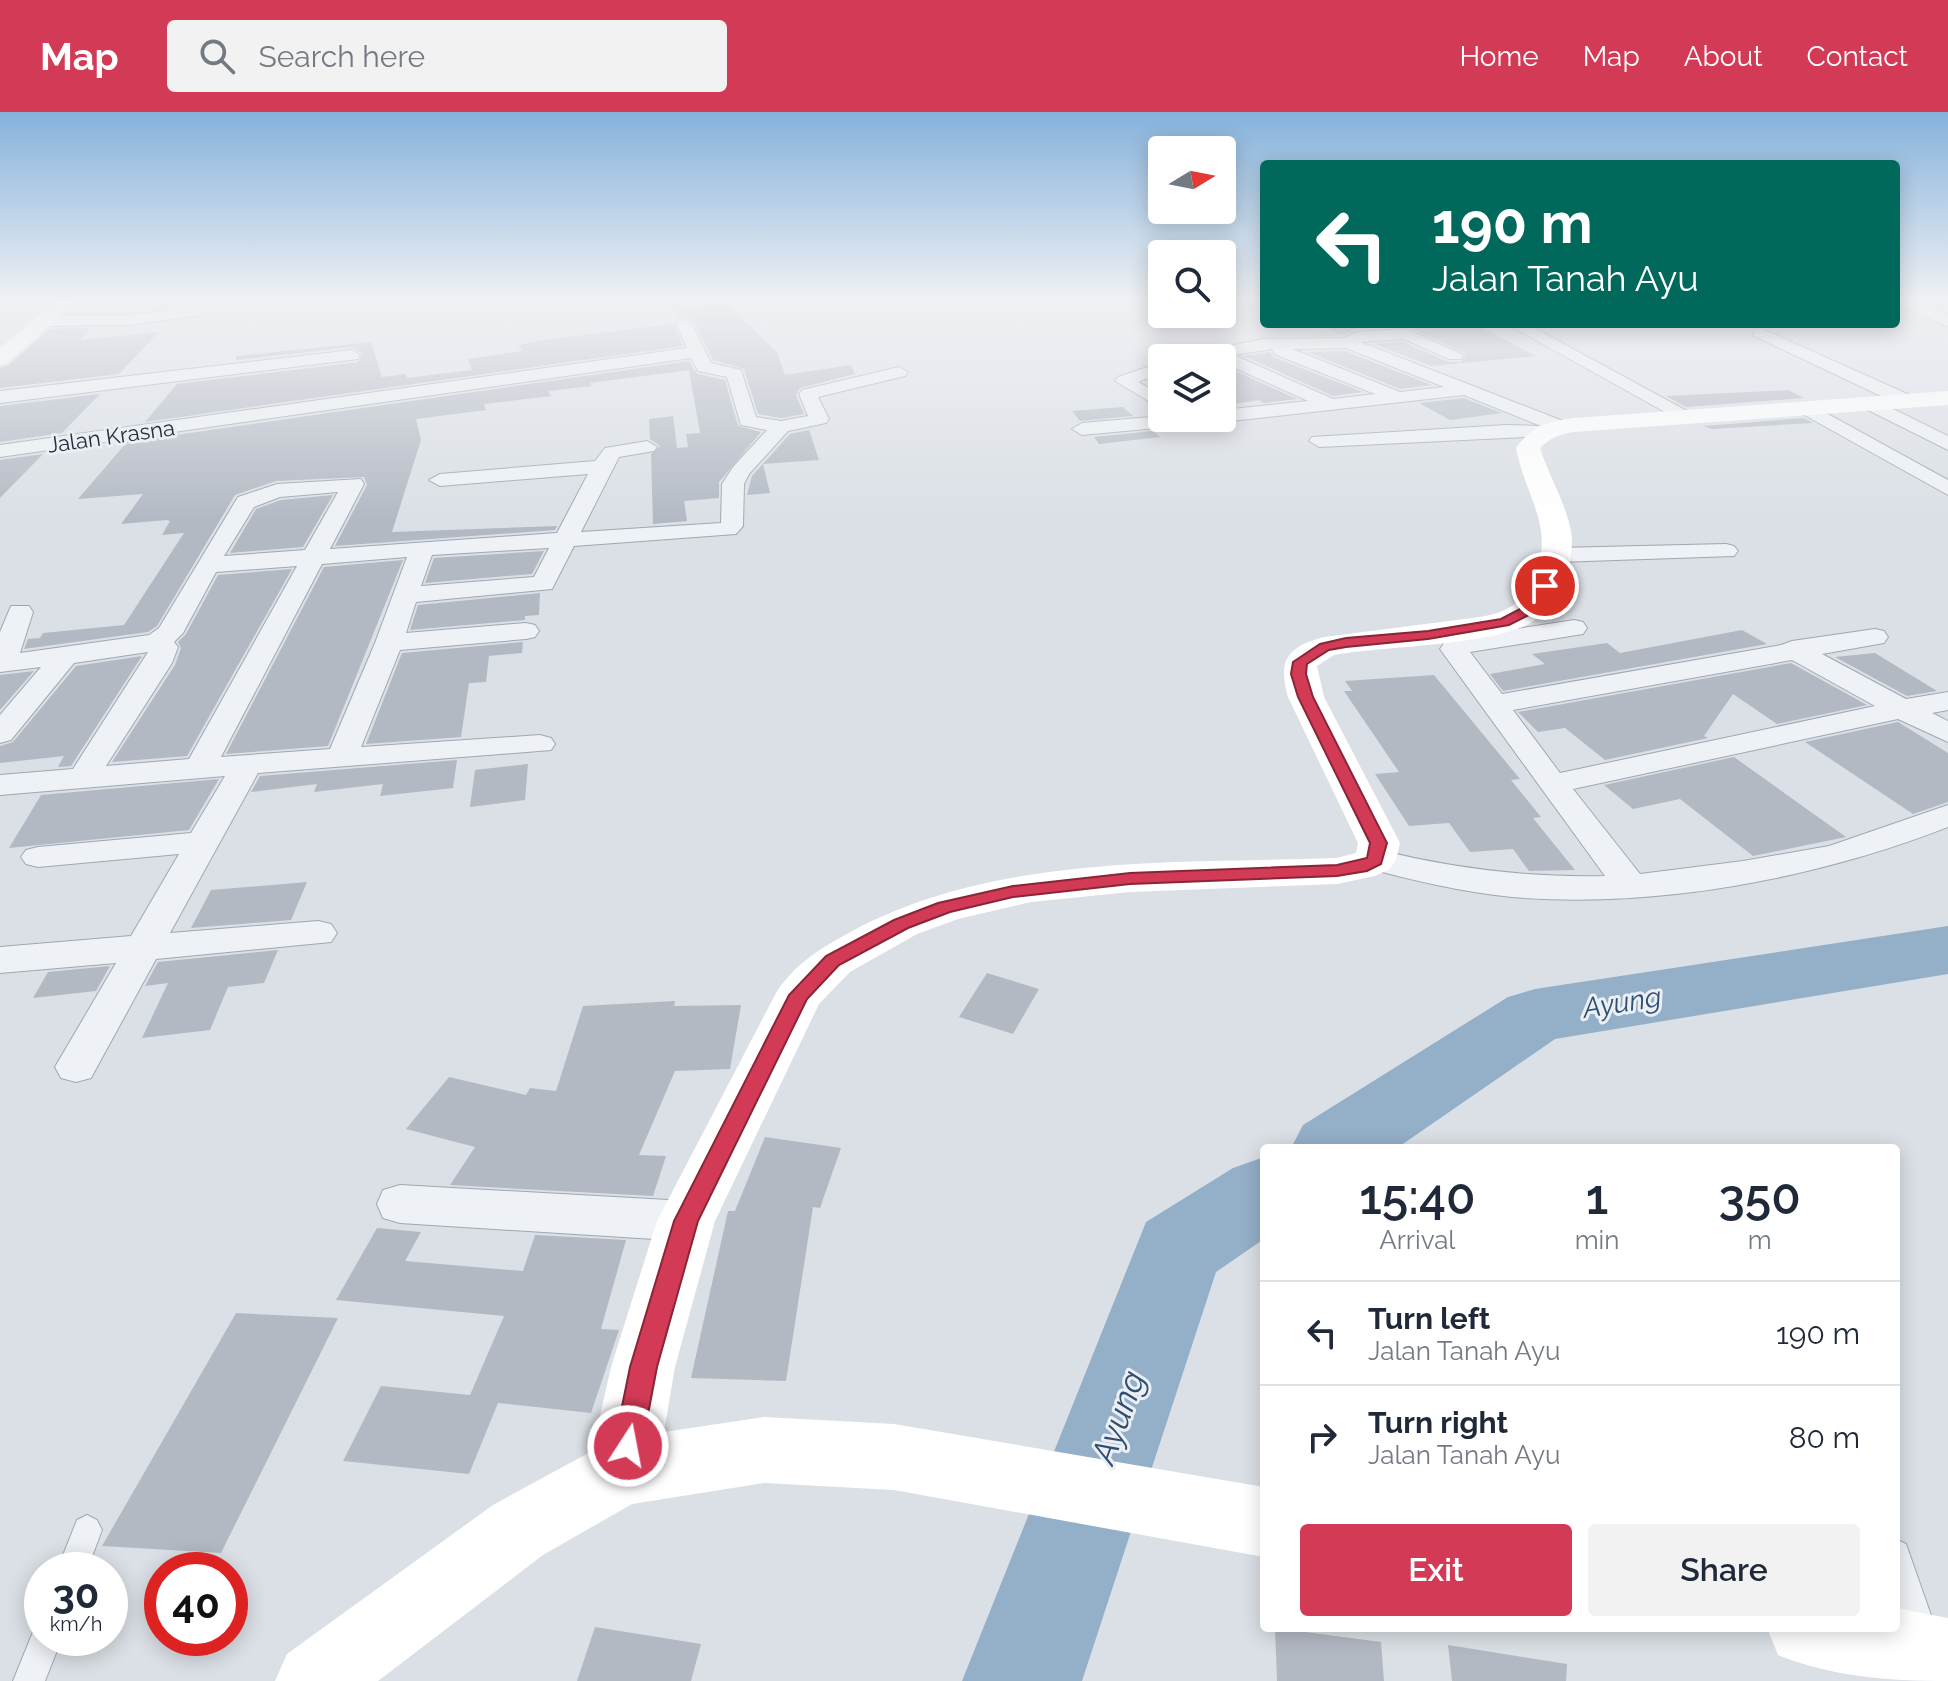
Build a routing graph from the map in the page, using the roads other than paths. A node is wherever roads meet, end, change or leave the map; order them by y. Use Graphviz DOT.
graph roads {
  1 [pos="253,373"];
  2 [pos="550,373"];
  3 [pos="731,373"];
  4 [pos="894,373"];
  5 [pos="1144,373"];
  6 [pos="1260,373"];
  7 [pos="1337,373"];
  8 [pos="1423,373"];
  9 [pos="1607,373"];
  10 [pos="1847,373"];
  11 [pos="1465,390"];
  12 [pos="134,395"];
  13 [pos="1148,396"];
  14 [pos="0,397"];
  15 [pos="1398,398"];
  16 [pos="1948,398"];
  17 [pos="1236,399"];
  18 [pos="1907,401"];
  19 [pos="1871,404"];
  20 [pos="1331,405"];
  21 [pos="1806,408"];
  22 [pos="1264,412"];
  23 [pos="1236,415"];
  24 [pos="1688,417"];
  25 [pos="1354,419"];
  26 [pos="1148,423"];
  27 [pos="781,427"];
  28 [pos="1082,429"];
  29 [pos="1552,429"];
  30 [pos="130,434"];
  31 [pos="1319,441"];
  32 [pos="1948,444"];
  33 [pos="647,447"];
  34 [pos="0,451"];
  35 [pos="602,467"];
  36 [pos="440,480"];
  37 [pos="1948,489"];
  38 [pos="564,542"];
  39 [pos="422,549"];
  40 [pos="1726,551"];
  41 [pos="1557,555"];
  42 [pos="315,557"];
  43 [pos="207,565"];
  44 [pos="406,595"];
  45 [pos="20,612"];
  46 [pos="1574,628"];
  47 [pos="526,631"];
  48 [pos="1875,637"];
  49 [pos="159,641"];
  50 [pos="389,643"];
  51 [pos="1792,649"];
  52 [pos="65,656"];
  53 [pos="2,664"];
  54 [pos="1948,701"];
  55 [pos="1495,704"];
  56 [pos="1902,709"];
  57 [pos="1948,733"];
  58 [pos="0,734"];
  59 [pos="540,744"];
  60 [pos="342,757"];
  61 [pos="247,764"];
  62 [pos="200,768"];
  63 [pos="83,778"];
  64 [pos="1552,784"];
  65 [pos="0,785"];
  66 [pos="1948,815"];
  67 [pos="203,842"];
  68 [pos="38,857"];
  69 [pos="1356,866"];
  70 [pos="1632,887"];
  71 [pos="318,933"];
  72 [pos="146,946"];
  73 [pos="0,960"];
  74 [pos="76,1067"];
  75 [pos="400,1204"];
  76 [pos="686,1221"];
  77 [pos="622,1472"];
  78 [pos="1260,1521"];
  79 [pos="87,1530"];
  80 [pos="79,1552"];
  81 [pos="1900,1563"];
  82 [pos="1826,1632"];
  83 [pos="1939,1654"];
  84 [pos="39,1656"];
  85 [pos="29,1681"];
  86 [pos="314,1681"];
  1 -- 12 [label="street"];
  2 -- 30 [label="street, Jalan Krasna"];
  3 -- 27 [label="street"];
  4 -- 27 [label="street"];
  5 -- 13 [label="street"];
  6 -- 20 [label="street"];
  7 -- 15 [label="street"];
  8 -- 11 [label="street"];
  9 -- 24 [label="street"];
  10 -- 18 [label="street"];
  11 -- 15 [label="street"];
  11 -- 29 [label="street"];
  12 -- 14 [label="street"];
  12 -- 30 [label="street"];
  15 -- 20 [label="street"];
  16 -- 18 [label="street"];
  17 -- 22 [label="street"];
  18 -- 19 [label="street"];
  19 -- 21 [label="street"];
  19 -- 32 [label="street"];
  20 -- 22 [label="street"];
  21 -- 24 [label="street"];
  21 -- 37 [label="street"];
  22 -- 23 [label="street"];
  22 -- 25 [label="street"];
  24 -- 29 [label="street"];
  26 -- 28 [label="street"];
  27 -- 38 [label="street"];
  29 -- 31 [label="street"];
  29 -- 41 [label="street"];
  30 -- 34 [label="street, Jalan Krasna"];
  33 -- 35 [label="street"];
  35 -- 36 [label="street"];
  35 -- 38 [label="street"];
  38 -- 39 [label="street"];
  38 -- 44 [label="street"];
  39 -- 42 [label="street"];
  39 -- 44 [label="street"];
  40 -- 41 [label="street"];
  41 -- 69 [label="street"];
  42 -- 43 [label="street"];
  42 -- 43 [label="street"];
  42 -- 62 [label="street"];
  43 -- 49 [label="street"];
  44 -- 50 [label="street"];
  45 -- 53 [label="street"];
  46 -- 55 [label="street"];
  47 -- 50 [label="street"];
  48 -- 51 [label="street"];
  49 -- 52 [label="street"];
  49 -- 63 [label="street"];
  50 -- 60 [label="street"];
  51 -- 55 [label="street"];
  51 -- 56 [label="street"];
  52 -- 53 [label="street"];
  52 -- 58 [label="street"];
  54 -- 56 [label="street"];
  55 -- 64 [label="street"];
  56 -- 57 [label="street"];
  56 -- 64 [label="street"];
  59 -- 60 [label="street"];
  60 -- 61 [label="street"];
  61 -- 62 [label="street"];
  61 -- 67 [label="street"];
  62 -- 63 [label="street"];
  63 -- 65 [label="street"];
  64 -- 70 [label="street"];
  66 -- 70 [label="street"];
  67 -- 68 [label="street"];
  67 -- 72 [label="street"];
  69 -- 70 [label="street"];
  69 -- 76 [label="street"];
  71 -- 72 [label="street"];
  72 -- 73 [label="street"];
  72 -- 74 [label="street"];
  75 -- 76 [label="street"];
  76 -- 77 [label="street"];
  77 -- 78 [label="street"];
  77 -- 86 [label="street"];
  79 -- 80 [label="lane"];
  81 -- 83 [label="lane"];
  82 -- 83 [label="street"];
  84 -- 85 [label="lane"];
}
